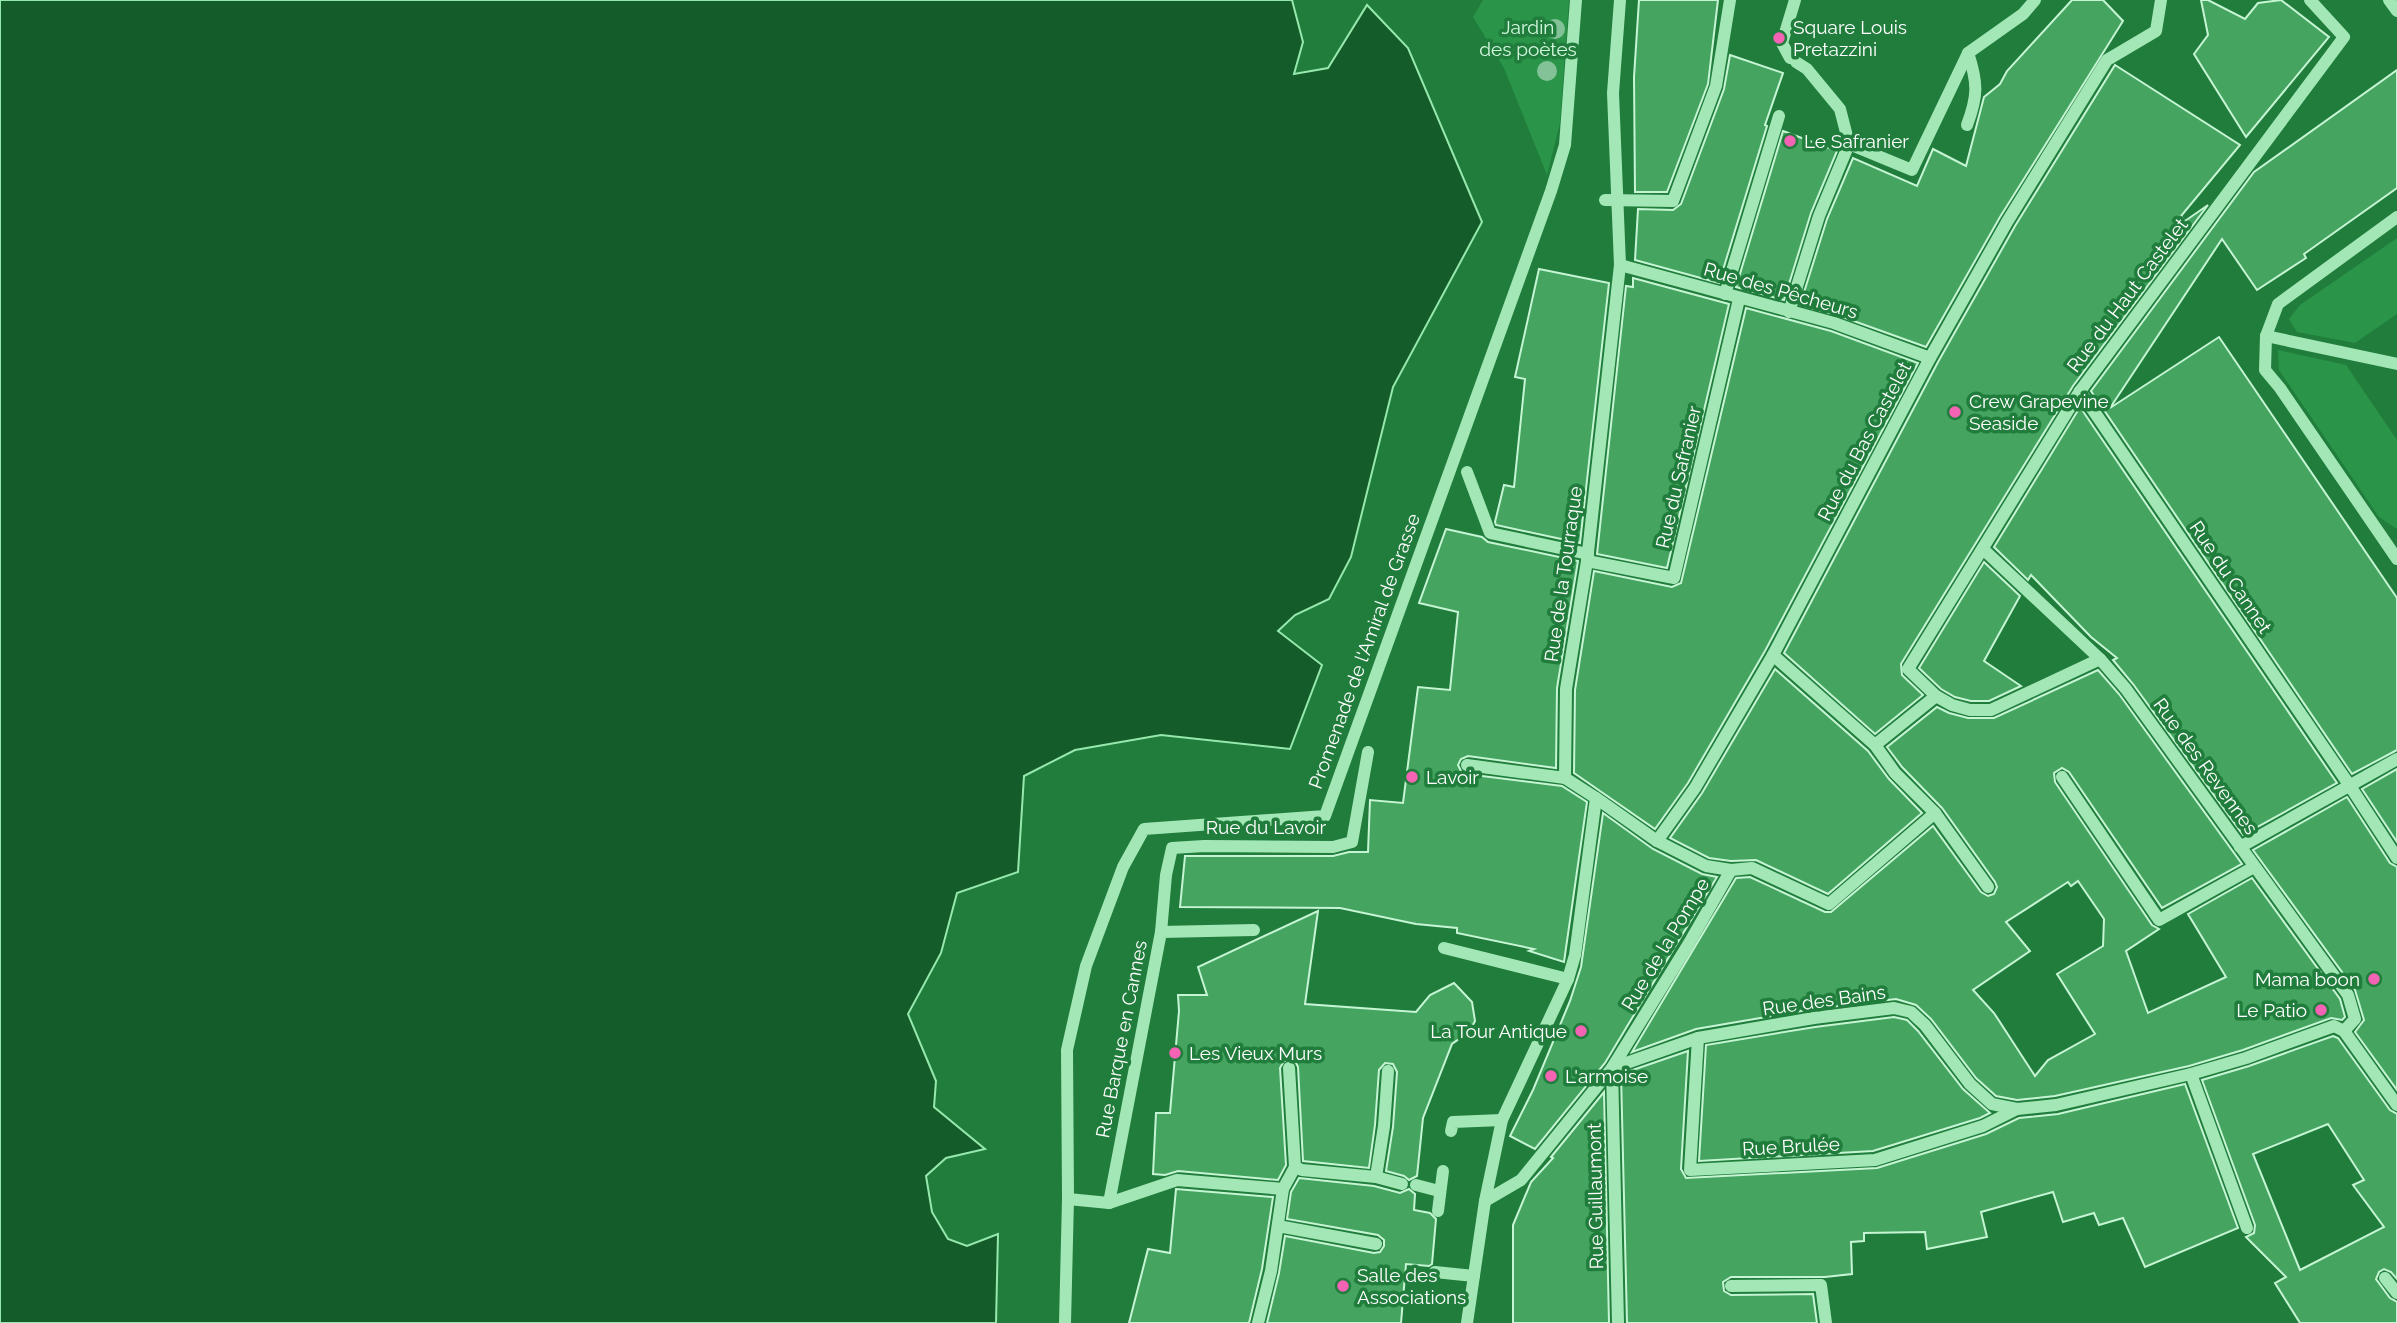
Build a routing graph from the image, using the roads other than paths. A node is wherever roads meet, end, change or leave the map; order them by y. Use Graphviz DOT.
graph roads {
  1 [pos="1576,0"];
  2 [pos="1620,0"];
  3 [pos="1730,0"];
  4 [pos="1795,0"];
  5 [pos="2035,0"];
  6 [pos="2161,0"];
  7 [pos="2309,0"];
  8 [pos="2389,0"];
  9 [pos="2397,11"];
  10 [pos="1968,53"];
  11 [pos="1779,116"];
  12 [pos="1967,125"];
  13 [pos="1849,144"];
  14 [pos="1611,200"];
  15 [pos="2397,217"];
  16 [pos="1620,265"];
  17 [pos="1725,294"];
  18 [pos="1739,299"];
  19 [pos="1789,312"];
  20 [pos="2266,336"];
  21 [pos="1930,358"];
  22 [pos="2397,364"];
  23 [pos="2080,391"];
  24 [pos="1467,472"];
  25 [pos="1983,549"];
  26 [pos="1587,558"];
  27 [pos="2397,559"];
  28 [pos="1773,655"];
  29 [pos="2100,659"];
  30 [pos="1937,696"];
  31 [pos="1875,745"];
  32 [pos="1368,752"];
  33 [pos="2397,759"];
  34 [pos="1467,765"];
  35 [pos="2062,777"];
  36 [pos="1565,778"];
  37 [pos="2350,786"];
  38 [pos="1596,798"];
  39 [pos="1935,813"];
  40 [pos="1657,841"];
  41 [pos="2240,847"];
  42 [pos="2397,858"];
  43 [pos="2254,867"];
  44 [pos="1731,870"];
  45 [pos="1988,887"];
  46 [pos="1254,930"];
  47 [pos="1161,932"];
  48 [pos="1444,948"];
  49 [pos="1568,979"];
  50 [pos="2344,1031"];
  51 [pos="1698,1038"];
  52 [pos="1289,1068"];
  53 [pos="1612,1068"];
  54 [pos="1388,1071"];
  55 [pos="2192,1074"];
  56 [pos="2397,1105"];
  57 [pos="2017,1109"];
  58 [pos="1502,1120"];
  59 [pos="1451,1131"];
  60 [pos="1295,1167"];
  61 [pos="1443,1171"];
  62 [pos="1376,1177"];
  63 [pos="1402,1184"];
  64 [pos="1416,1185"];
  65 [pos="1283,1189"];
  66 [pos="1439,1191"];
  67 [pos="1068,1199"];
  68 [pos="1485,1201"];
  69 [pos="1109,1203"];
  70 [pos="1438,1211"];
  71 [pos="1278,1226"];
  72 [pos="2247,1228"];
  73 [pos="1376,1244"];
  74 [pos="1435,1272"];
  75 [pos="1474,1276"];
  76 [pos="2385,1278"];
  77 [pos="1731,1286"];
  78 [pos="2397,1293"];
  79 [pos="1065,1323"];
  80 [pos="1258,1323"];
  81 [pos="1467,1323"];
  82 [pos="1618,1323"];
  83 [pos="1826,1323"];
  1 -- 67 [label="street, Promenade de l'Amiral de Grasse"];
  2 -- 14 [label="street, Rue de la Tourraque"];
  3 -- 14 [label="street"];
  4 -- 13 [label="street"];
  5 -- 10 [label="street"];
  6 -- 21 [label="street, Rue du Bas Castelet"];
  7 -- 23 [label="street, Rue du Haut Castelet"];
  8 -- 9 [label="street"];
  10 -- 12 [label="street"];
  10 -- 13 [label="street"];
  11 -- 17 [label="street"];
  13 -- 19 [label="street"];
  14 -- 16 [label="street, Rue de la Tourraque"];
  15 -- 20 [label="street"];
  16 -- 17 [label="street, Rue des Pêcheurs"];
  16 -- 26 [label="street, Rue de la Tourraque"];
  17 -- 18 [label="street, Rue des Pêcheurs"];
  18 -- 19 [label="street, Rue des Pêcheurs"];
  18 -- 26 [label="street, Rue du Safranier"];
  19 -- 21 [label="street, Rue des Pêcheurs"];
  20 -- 22 [label="street"];
  20 -- 27 [label="street"];
  21 -- 28 [label="street, Rue du Bas Castelet"];
  23 -- 25 [label="street, Rue du Haut Castelet"];
  23 -- 37 [label="street, Rue du Cannet"];
  24 -- 26 [label="street"];
  25 -- 29 [label="street, Rue des Revennes"];
  25 -- 30 [label="street, Rue du Haut Castelet"];
  26 -- 36 [label="street, Rue de la Tourraque"];
  28 -- 31 [label="street"];
  28 -- 40 [label="street, Rue du Bas Castelet"];
  29 -- 30 [label="street"];
  29 -- 41 [label="street, Rue des Revennes"];
  30 -- 31 [label="street"];
  31 -- 39 [label="street"];
  32 -- 47 [label="street, Rue du Lavoir"];
  33 -- 37 [label="street"];
  34 -- 36 [label="street"];
  35 -- 43 [label="street"];
  36 -- 38 [label="street"];
  37 -- 41 [label="street"];
  37 -- 42 [label="street, Rue du Cannet"];
  38 -- 40 [label="street"];
  38 -- 49 [label="street"];
  39 -- 44 [label="street, Rue de la Pompe"];
  39 -- 45 [label="street"];
  40 -- 44 [label="street"];
  41 -- 43 [label="street, Rue des Revennes"];
  43 -- 50 [label="street, Rue des Revennes"];
  44 -- 53 [label="street, Rue de la Pompe"];
  46 -- 47 [label="street, Rue Barque en Cannes"];
  47 -- 69 [label="street, Rue Barque en Cannes"];
  48 -- 49 [label="street"];
  49 -- 58 [label="street"];
  50 -- 55 [label="street, Rue des Bains"];
  50 -- 56 [label="street"];
  51 -- 53 [label="street, Rue des Bains"];
  51 -- 57 [label="street, Rue des Bains"];
  51 -- 57 [label="street, Rue Brulée"];
  52 -- 60 [label="street"];
  53 -- 68 [label="street"];
  53 -- 82 [label="street, Rue Guillaumont"];
  54 -- 62 [label="street"];
  55 -- 57 [label="street, Rue des Bains"];
  55 -- 72 [label="street"];
  58 -- 59 [label="street"];
  58 -- 68 [label="street"];
  60 -- 62 [label="street"];
  60 -- 65 [label="street"];
  61 -- 66 [label="street"];
  62 -- 63 [label="street"];
  64 -- 66 [label="street"];
  65 -- 69 [label="street"];
  65 -- 71 [label="street"];
  66 -- 70 [label="street"];
  67 -- 69 [label="street"];
  67 -- 79 [label="street, Promenade de l'Amiral de Grasse"];
  68 -- 75 [label="street"];
  71 -- 73 [label="street"];
  71 -- 80 [label="street"];
  74 -- 75 [label="street"];
  75 -- 81 [label="street"];
  76 -- 78 [label="street"];
  77 -- 83 [label="street"];
}
